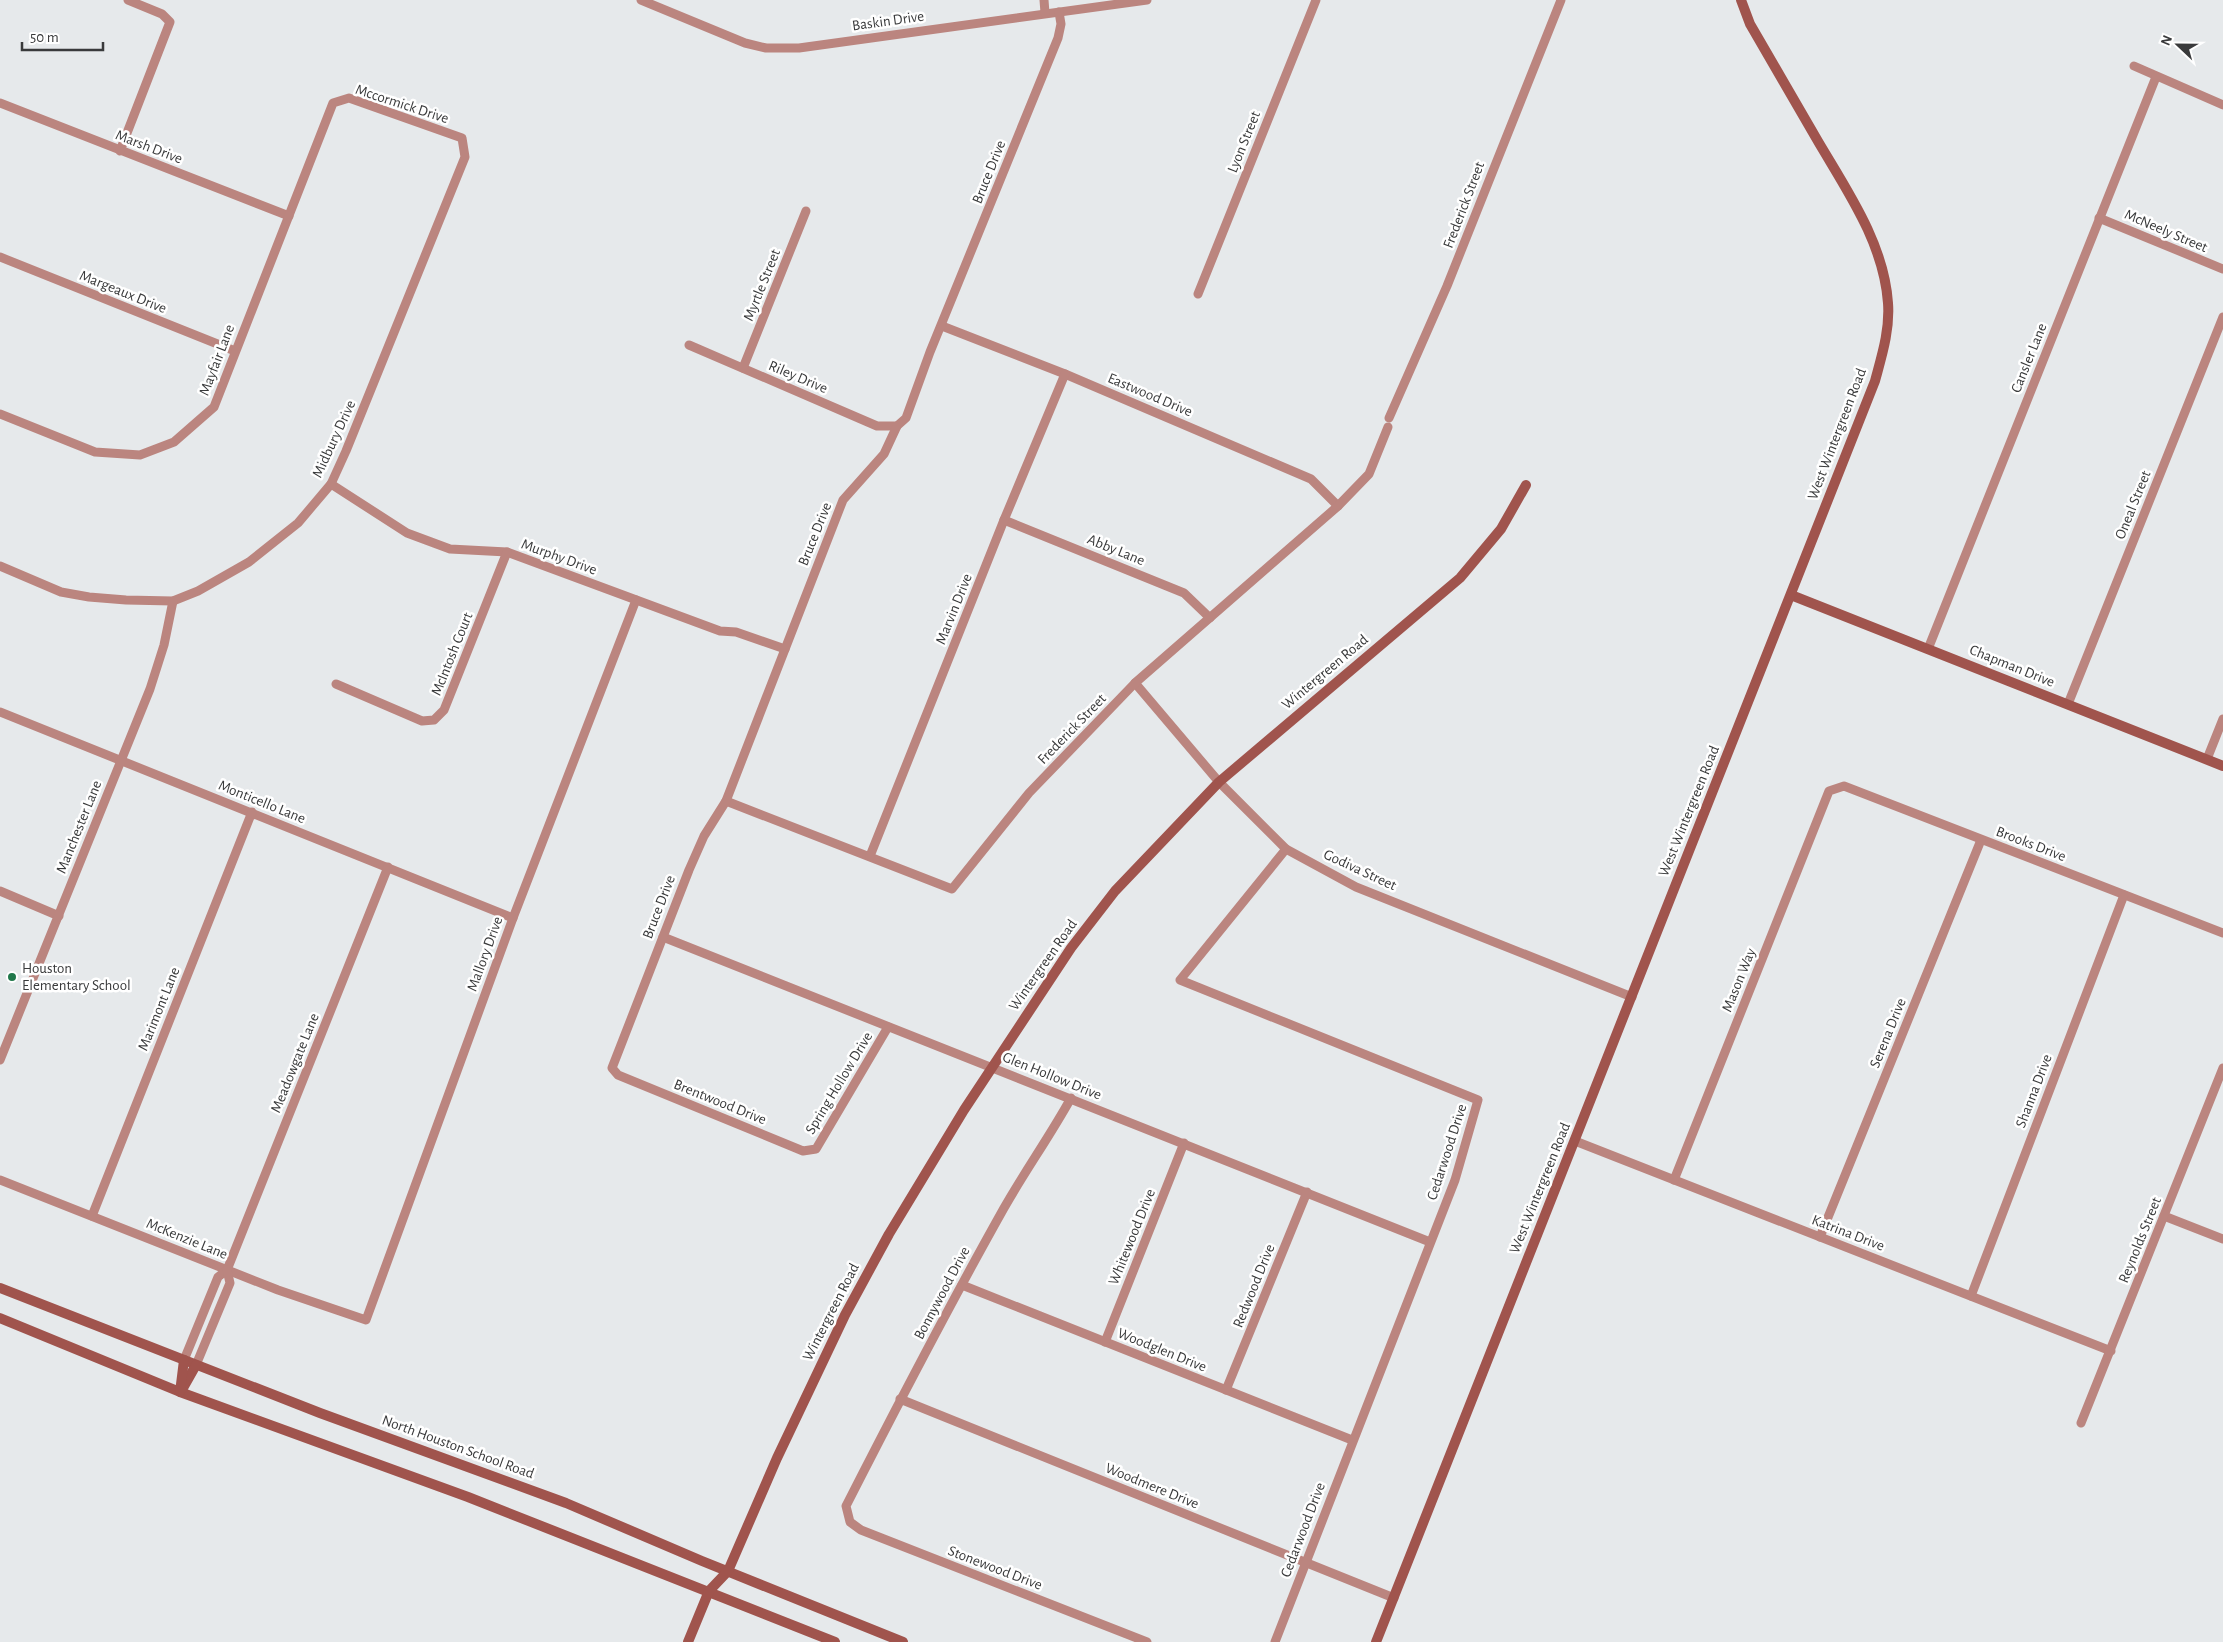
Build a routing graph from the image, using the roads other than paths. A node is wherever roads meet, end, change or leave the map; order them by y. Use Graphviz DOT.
graph roads {
  1 [pos="128,0"];
  2 [pos="641,0"];
  3 [pos="1044,0"];
  4 [pos="1147,0"];
  5 [pos="1316,0"];
  6 [pos="1561,0"];
  7 [pos="1741,0"];
  8 [pos="1059,12"];
  9 [pos="1045,14"];
  10 [pos="2134,66"];
  11 [pos="2156,77"];
  12 [pos="0,103"];
  13 [pos="333,103"];
  14 [pos="2223,105"];
  15 [pos="462,138"];
  16 [pos="120,151"];
  17 [pos="806,211"];
  18 [pos="289,216"];
  19 [pos="2099,218"];
  20 [pos="0,257"];
  21 [pos="2223,269"];
  22 [pos="1198,294"];
  23 [pos="2223,317"];
  24 [pos="942,326"];
  25 [pos="689,345"];
  26 [pos="236,352"];
  27 [pos="743,368"];
  28 [pos="1065,374"];
  29 [pos="0,414"];
  30 [pos="897,426"];
  31 [pos="331,484"];
  32 [pos="1526,485"];
  33 [pos="1338,506"];
  34 [pos="1004,520"];
  35 [pos="507,552"];
  36 [pos="0,566"];
  37 [pos="1791,595"];
  38 [pos="636,600"];
  39 [pos="173,601"];
  40 [pos="1210,618"];
  41 [pos="785,649"];
  42 [pos="1928,649"];
  43 [pos="1135,683"];
  44 [pos="336,684"];
  45 [pos="2068,704"];
  46 [pos="0,712"];
  47 [pos="2223,719"];
  48 [pos="2207,759"];
  49 [pos="121,761"];
  50 [pos="2223,766"];
  51 [pos="1219,782"];
  52 [pos="1829,791"];
  53 [pos="726,801"];
  54 [pos="252,812"];
  55 [pos="1981,840"];
  56 [pos="1286,849"];
  57 [pos="870,856"];
  58 [pos="388,867"];
  59 [pos="0,891"];
  60 [pos="2124,895"];
  61 [pos="58,916"];
  62 [pos="513,918"];
  63 [pos="2223,933"];
  64 [pos="663,937"];
  65 [pos="1632,997"];
  66 [pos="888,1027"];
  67 [pos="0,1060"];
  68 [pos="992,1067"];
  69 [pos="2223,1068"];
  70 [pos="618,1075"];
  71 [pos="1071,1098"];
  72 [pos="1575,1141"];
  73 [pos="1184,1143"];
  74 [pos="811,1151"];
  75 [pos="0,1180"];
  76 [pos="1674,1180"];
  77 [pos="1307,1192"];
  78 [pos="92,1216"];
  79 [pos="2164,1216"];
  80 [pos="1820,1237"];
  81 [pos="2223,1238"];
  82 [pos="1430,1242"];
  83 [pos="227,1270"];
  84 [pos="962,1285"];
  85 [pos="0,1288"];
  86 [pos="1971,1296"];
  87 [pos="0,1318"];
  88 [pos="366,1320"];
  89 [pos="1105,1342"];
  90 [pos="2110,1351"];
  91 [pos="184,1360"];
  92 [pos="196,1365"];
  93 [pos="1226,1390"];
  94 [pos="180,1392"];
  95 [pos="900,1399"];
  96 [pos="2081,1423"];
  97 [pos="1352,1440"];
  98 [pos="846,1506"];
  99 [pos="1306,1562"];
  100 [pos="728,1571"];
  101 [pos="709,1591"];
  102 [pos="1394,1598"];
  103 [pos="688,1642"];
  104 [pos="835,1642"];
  105 [pos="903,1642"];
  106 [pos="1146,1642"];
  107 [pos="1274,1642"];
  108 [pos="1376,1642"];
  1 -- 16 [label="street"];
  2 -- 9 [label="street, Baskin Drive"];
  3 -- 9 [label="street"];
  4 -- 8 [label="street, Baskin Drive"];
  5 -- 22 [label="street, Lyon Street"];
  6 -- 33 [label="street, Frederick Street"];
  7 -- 37 [label="main road, West Wintergreen Road"];
  8 -- 9 [label="street, Baskin Drive"];
  8 -- 24 [label="street, Bruce Drive"];
  10 -- 11 [label="street"];
  11 -- 14 [label="street"];
  11 -- 19 [label="street, Cansler Lane"];
  12 -- 16 [label="street, Marsh Drive"];
  13 -- 15 [label="street, Mccormick Drive"];
  13 -- 18 [label="street, Mayfair Lane"];
  15 -- 31 [label="street, Midbury Drive"];
  16 -- 18 [label="street, Marsh Drive"];
  17 -- 27 [label="street, Myrtle Street"];
  18 -- 26 [label="street, Mayfair Lane"];
  19 -- 21 [label="street, McNeely Street"];
  19 -- 42 [label="street, Cansler Lane"];
  20 -- 26 [label="street, Margeaux Drive"];
  23 -- 45 [label="street, Oneal Street"];
  24 -- 28 [label="street, Eastwood Drive"];
  24 -- 30 [label="street, Bruce Drive"];
  25 -- 27 [label="street, Riley Drive"];
  26 -- 29 [label="street, Mayfair Lane"];
  27 -- 30 [label="street, Riley Drive"];
  28 -- 33 [label="street, Eastwood Drive"];
  28 -- 34 [label="street, Marvin Drive"];
  30 -- 41 [label="street, Bruce Drive"];
  31 -- 35 [label="street, Murphy Drive"];
  31 -- 39 [label="street, Midbury Drive"];
  32 -- 51 [label="main road, Wintergreen Road"];
  33 -- 40 [label="street, Frederick Street"];
  34 -- 40 [label="street, Abby Lane"];
  34 -- 57 [label="street, Marvin Drive"];
  35 -- 38 [label="street, Murphy Drive"];
  35 -- 44 [label="street, McIntosh Court"];
  36 -- 39 [label="street, Midbury Drive"];
  37 -- 42 [label="main road, Chapman Drive"];
  37 -- 65 [label="main road, West Wintergreen Road"];
  38 -- 41 [label="street, Murphy Drive"];
  38 -- 62 [label="street, Mallory Drive"];
  39 -- 49 [label="street, Manchester Lane"];
  40 -- 43 [label="street, Frederick Street"];
  41 -- 53 [label="street, Bruce Drive"];
  42 -- 45 [label="main road, Chapman Drive"];
  43 -- 51 [label="street, Godiva Street"];
  43 -- 57 [label="street, Frederick Street"];
  45 -- 48 [label="main road, Chapman Drive"];
  46 -- 49 [label="street, Monticello Lane"];
  47 -- 48 [label="street"];
  48 -- 50 [label="main road, Chapman Drive"];
  49 -- 54 [label="street, Monticello Lane"];
  49 -- 61 [label="street, Manchester Lane"];
  51 -- 56 [label="street, Godiva Street"];
  51 -- 68 [label="main road, Wintergreen Road"];
  52 -- 55 [label="street, Brooks Drive"];
  52 -- 76 [label="street, Mason Way"];
  53 -- 57 [label="street, Frederick Street"];
  53 -- 64 [label="street, Bruce Drive"];
  54 -- 58 [label="street, Monticello Lane"];
  54 -- 78 [label="street, Marimont Lane"];
  55 -- 60 [label="street, Brooks Drive"];
  55 -- 80 [label="street, Serena Drive"];
  56 -- 65 [label="street, Godiva Street"];
  56 -- 82 [label="street, Cedarwood Drive"];
  58 -- 62 [label="street, Monticello Lane"];
  58 -- 83 [label="street, Meadowgate Lane"];
  59 -- 61 [label="street"];
  60 -- 63 [label="street, Brooks Drive"];
  60 -- 86 [label="street, Shanna Drive"];
  61 -- 67 [label="street, Manchester Lane"];
  62 -- 88 [label="street, Mallory Drive"];
  64 -- 66 [label="street, Glen Hollow Drive"];
  64 -- 70 [label="street, Bruce Drive"];
  65 -- 72 [label="main road, West Wintergreen Road"];
  66 -- 68 [label="street, Glen Hollow Drive"];
  66 -- 74 [label="street, Spring Hollow Drive"];
  68 -- 71 [label="street, Glen Hollow Drive"];
  68 -- 100 [label="main road, Wintergreen Road"];
  69 -- 79 [label="street, Reynolds Street"];
  70 -- 74 [label="street, Brentwood Drive"];
  71 -- 73 [label="street, Glen Hollow Drive"];
  71 -- 84 [label="street, Bonnywood Drive"];
  72 -- 76 [label="street, Katrina Drive"];
  72 -- 102 [label="main road, West Wintergreen Road"];
  73 -- 77 [label="street, Glen Hollow Drive"];
  73 -- 89 [label="street, Whitewood Drive"];
  75 -- 78 [label="street, McKenzie Lane"];
  76 -- 80 [label="street, Katrina Drive"];
  77 -- 82 [label="street, Glen Hollow Drive"];
  77 -- 93 [label="street, Redwood Drive"];
  78 -- 83 [label="street, McKenzie Lane"];
  79 -- 81 [label="street"];
  79 -- 90 [label="street, Reynolds Street"];
  80 -- 86 [label="street, Katrina Drive"];
  82 -- 97 [label="street, Cedarwood Drive"];
  83 -- 88 [label="street, McKenzie Lane"];
  83 -- 91 [label="street, Meadowgate Lane"];
  83 -- 92 [label="street, Meadowgate Lane"];
  84 -- 89 [label="street, Woodglen Drive"];
  84 -- 95 [label="street, Bonnywood Drive"];
  85 -- 91 [label="main road, North Houston School Road"];
  86 -- 90 [label="street, Katrina Drive"];
  87 -- 94 [label="main road"];
  89 -- 93 [label="street, Woodglen Drive"];
  90 -- 96 [label="street, Reynolds Street"];
  91 -- 92 [label="main road, North Houston School Road"];
  91 -- 94 [label="main road"];
  92 -- 94 [label="main road"];
  92 -- 100 [label="main road, North Houston School Road"];
  93 -- 97 [label="street, Woodglen Drive"];
  94 -- 101 [label="main road"];
  95 -- 98 [label="street, Bonnywood Drive"];
  95 -- 99 [label="street, Woodmere Drive"];
  97 -- 99 [label="street, Cedarwood Drive"];
  98 -- 106 [label="street, Stonewood Drive"];
  99 -- 102 [label="street, Woodmere Drive"];
  99 -- 107 [label="street, Cedarwood Drive"];
  100 -- 101 [label="main road"];
  100 -- 105 [label="main road, North Houston School Road"];
  101 -- 103 [label="main road"];
  101 -- 104 [label="main road"];
  102 -- 108 [label="main road, West Wintergreen Road"];
}
